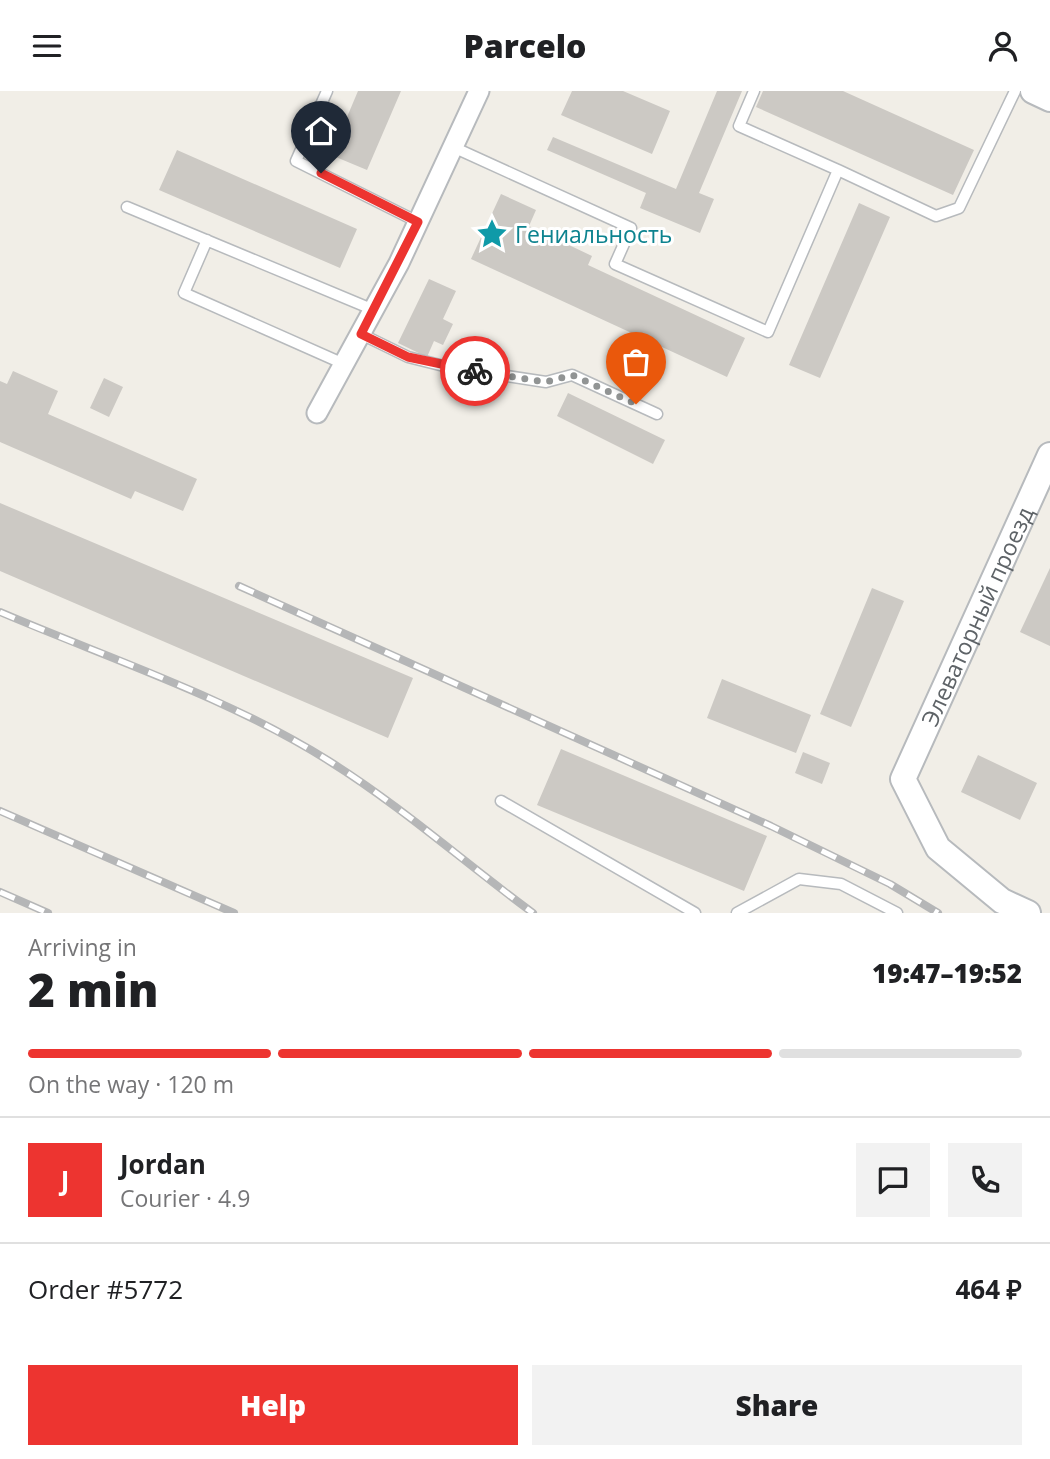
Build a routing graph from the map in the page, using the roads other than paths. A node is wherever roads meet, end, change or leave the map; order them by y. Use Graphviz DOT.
graph roads {
  1 [pos="327,91"];
  2 [pos="479,91"];
  3 [pos="754,91"];
  4 [pos="1015,91"];
  5 [pos="1033,91"];
  6 [pos="1050,99"];
  7 [pos="453,147"];
  8 [pos="838,170"];
  9 [pos="127,207"];
  10 [pos="418,222"];
  11 [pos="207,240"];
  12 [pos="374,310"];
  13 [pos="361,334"];
  14 [pos="344,364"];
  15 [pos="317,413"];
  16 [pos="657,414"];
  17 [pos="1050,456"];
  18 [pos="501,800"];
  19 [pos="695,913"];
  20 [pos="737,913"];
  21 [pos="897,913"];
  22 [pos="1028,913"];
  1 -- 10 [label="lane"];
  2 -- 7 [label="street"];
  3 -- 8 [label="lane"];
  4 -- 8 [label="lane"];
  5 -- 6 [label="street"];
  7 -- 8 [label="lane"];
  7 -- 10 [label="street"];
  9 -- 11 [label="lane"];
  10 -- 12 [label="street"];
  11 -- 12 [label="lane"];
  11 -- 14 [label="lane"];
  12 -- 13 [label="street"];
  13 -- 14 [label="street"];
  13 -- 16 [label="lane"];
  14 -- 15 [label="street"];
  17 -- 22 [label="street, Элеваторный проезд"];
  18 -- 19 [label="lane"];
  20 -- 21 [label="lane"];
}
